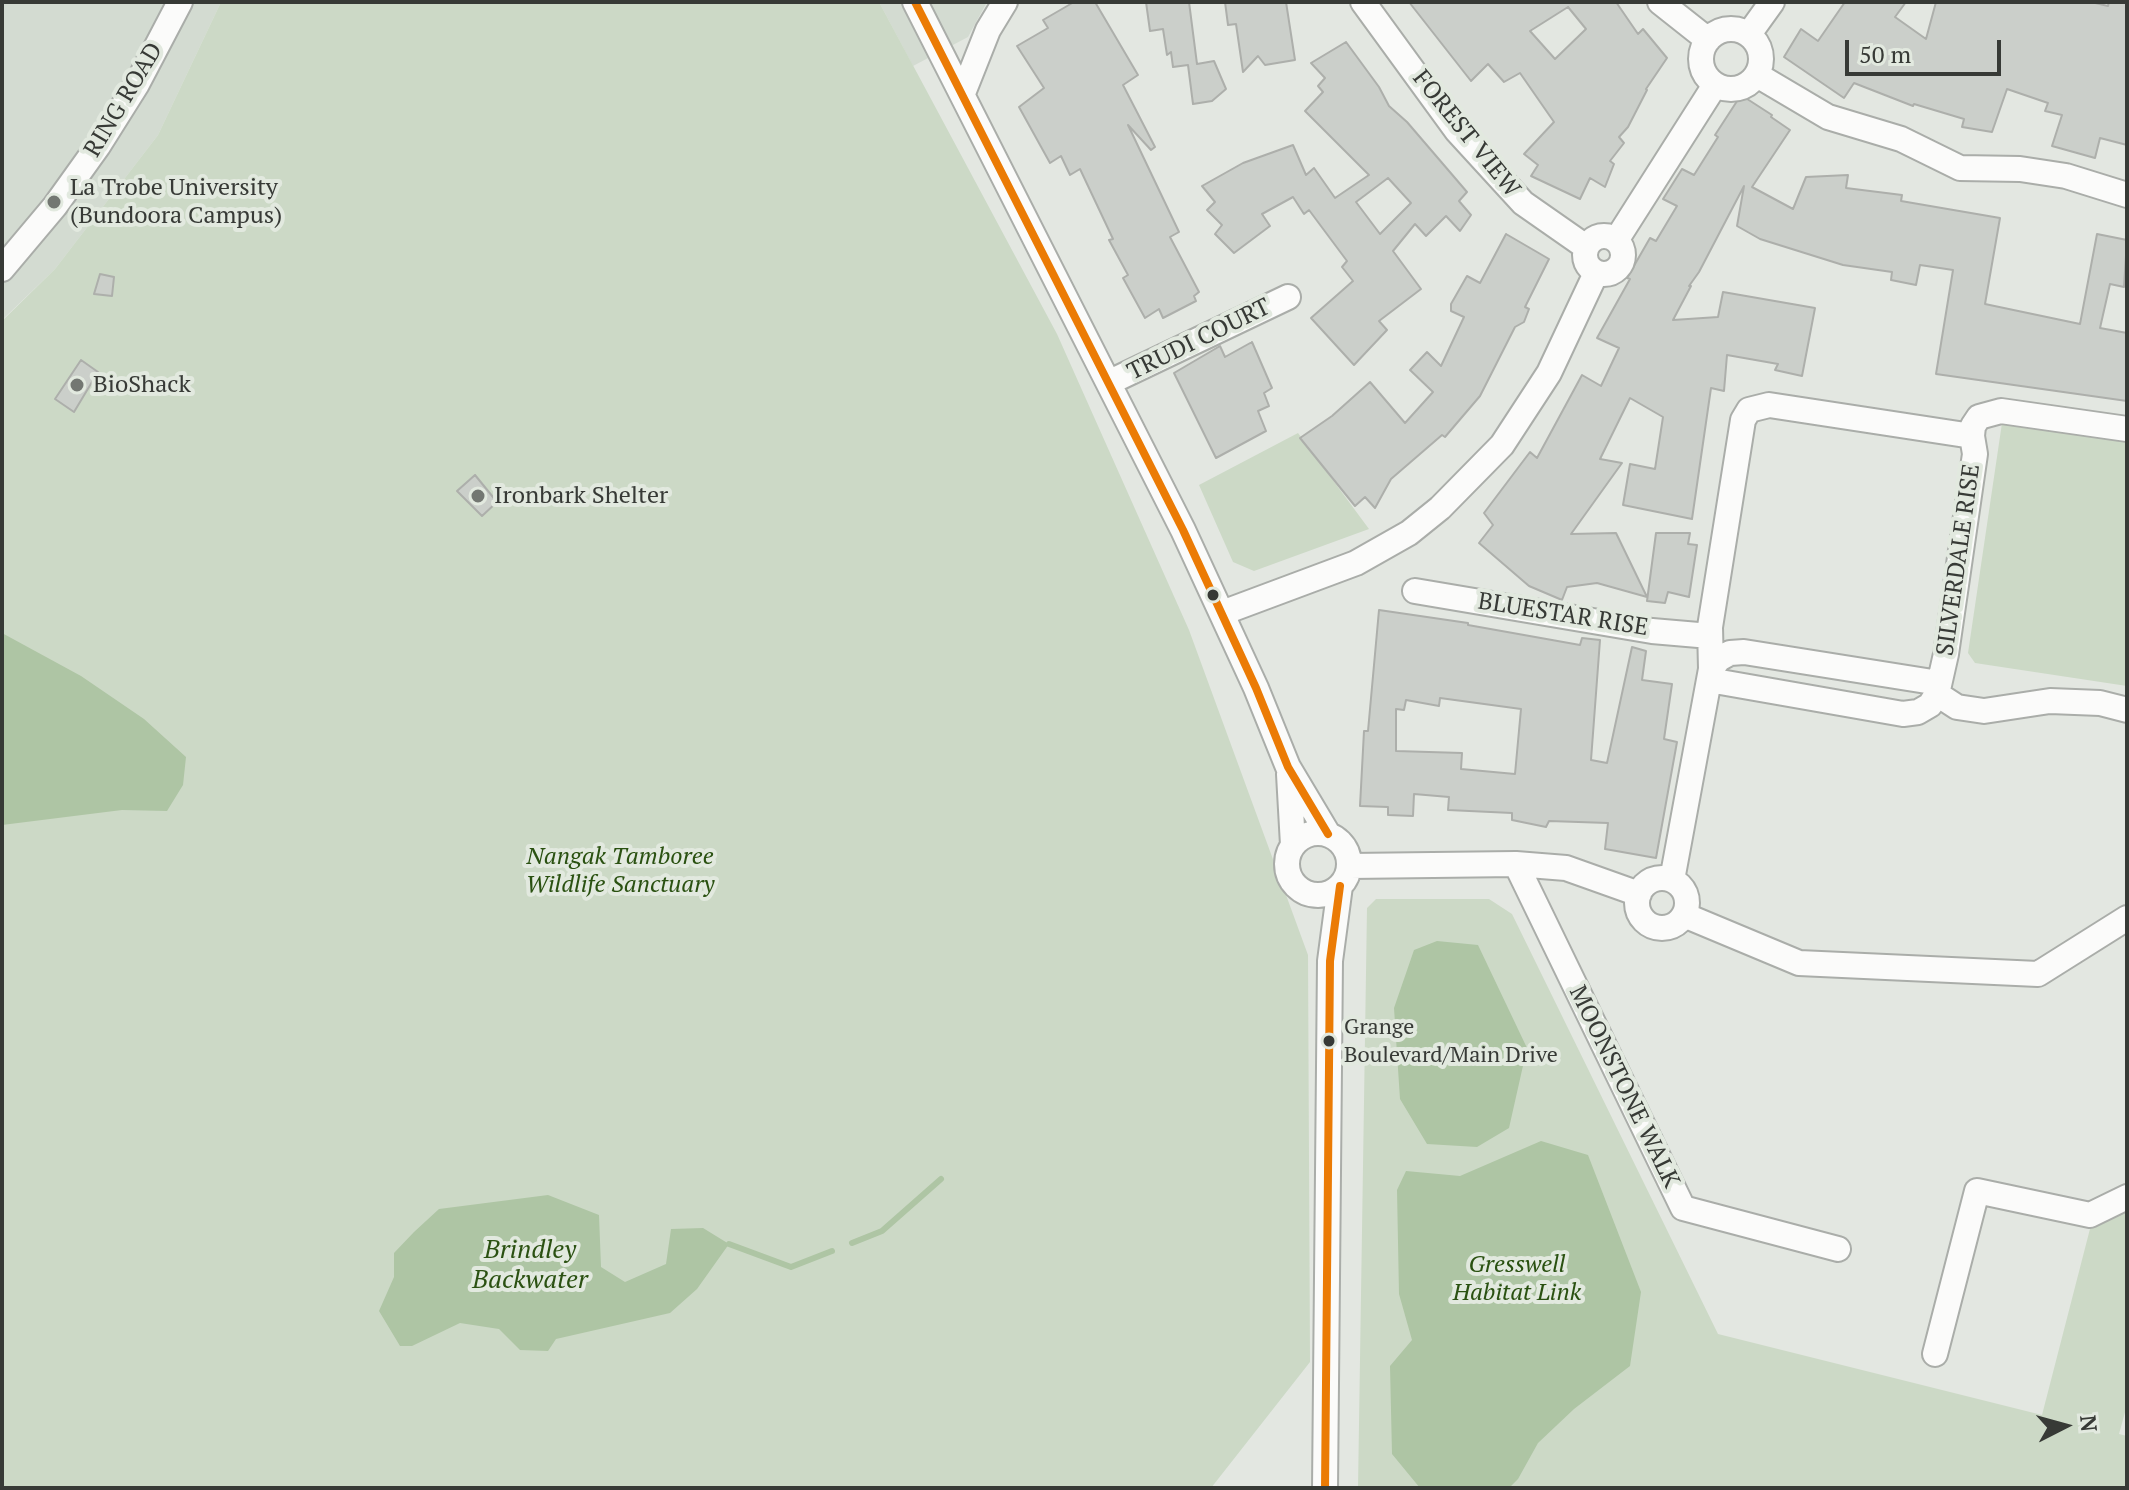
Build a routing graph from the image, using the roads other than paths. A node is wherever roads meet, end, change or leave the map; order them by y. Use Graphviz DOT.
graph roads {
  1 [pos="180,2"];
  2 [pos="915,2"];
  3 [pos="1005,2"];
  4 [pos="1363,2"];
  5 [pos="1660,2"];
  6 [pos="1772,2"];
  7 [pos="1749,34"];
  8 [pos="1708,40"];
  9 [pos="1757,75"];
  10 [pos="1715,85"];
  11 [pos="963,93"];
  12 [pos="2127,195"];
  13 [pos="1617,239"];
  14 [pos="1586,247"];
  15 [pos="2,269"];
  16 [pos="1596,273"];
  17 [pos="1288,297"];
  18 [pos="1110,382"];
  19 [pos="2127,429"];
  20 [pos="1972,436"];
  21 [pos="1415,591"];
  22 [pos="1222,613"];
  23 [pos="1710,636"];
  24 [pos="1710,674"];
  25 [pos="1938,689"];
  26 [pos="2127,710"];
  27 [pos="1288,767"];
  28 [pos="1328,834"];
  29 [pos="1293,845"];
  30 [pos="1516,864"];
  31 [pos="1345,876"];
  32 [pos="1672,880"];
  33 [pos="1310,894"];
  34 [pos="1639,894"];
  35 [pos="1684,915"];
  36 [pos="2127,918"];
  37 [pos="1330,961"];
  38 [pos="2127,1197"];
  39 [pos="1838,1249"];
  40 [pos="1935,1354"];
  41 [pos="1325,1488"];
  1 -- 15 [label="street, RING ROAD"];
  2 -- 11 [label="street"];
  3 -- 11 [label="street"];
  4 -- 14 [label="street, FOREST VIEW"];
  5 -- 8 [label="street"];
  6 -- 7 [label="street"];
  7 -- 8 [label="street"];
  7 -- 9 [label="street"];
  8 -- 10 [label="street"];
  9 -- 10 [label="street"];
  9 -- 12 [label="street"];
  10 -- 13 [label="street"];
  11 -- 18 [label="street"];
  13 -- 14 [label="street"];
  13 -- 16 [label="street"];
  14 -- 16 [label="street"];
  16 -- 22 [label="street"];
  17 -- 18 [label="street, TRUDI COURT"];
  18 -- 22 [label="street"];
  19 -- 20 [label="street"];
  20 -- 23 [label="street"];
  20 -- 25 [label="street, SILVERDALE RISE"];
  21 -- 23 [label="street, BLUESTAR RISE"];
  22 -- 27 [label="street"];
  23 -- 24 [label="street"];
  24 -- 25 [label="street, SILVERDALE RISE"];
  24 -- 25 [label="street"];
  24 -- 32 [label="street"];
  25 -- 26 [label="street"];
  27 -- 28 [label="street"];
  27 -- 29 [label="street"];
  28 -- 29 [label="street"];
  28 -- 31 [label="street"];
  29 -- 33 [label="street"];
  30 -- 31 [label="street"];
  30 -- 34 [label="street"];
  30 -- 39 [label="street, MOONSTONE WALK"];
  31 -- 33 [label="street"];
  31 -- 37 [label="street"];
  32 -- 34 [label="street"];
  32 -- 35 [label="street"];
  33 -- 37 [label="street"];
  34 -- 35 [label="street"];
  35 -- 36 [label="street"];
  37 -- 41 [label="street"];
  38 -- 40 [label="street"];
}
